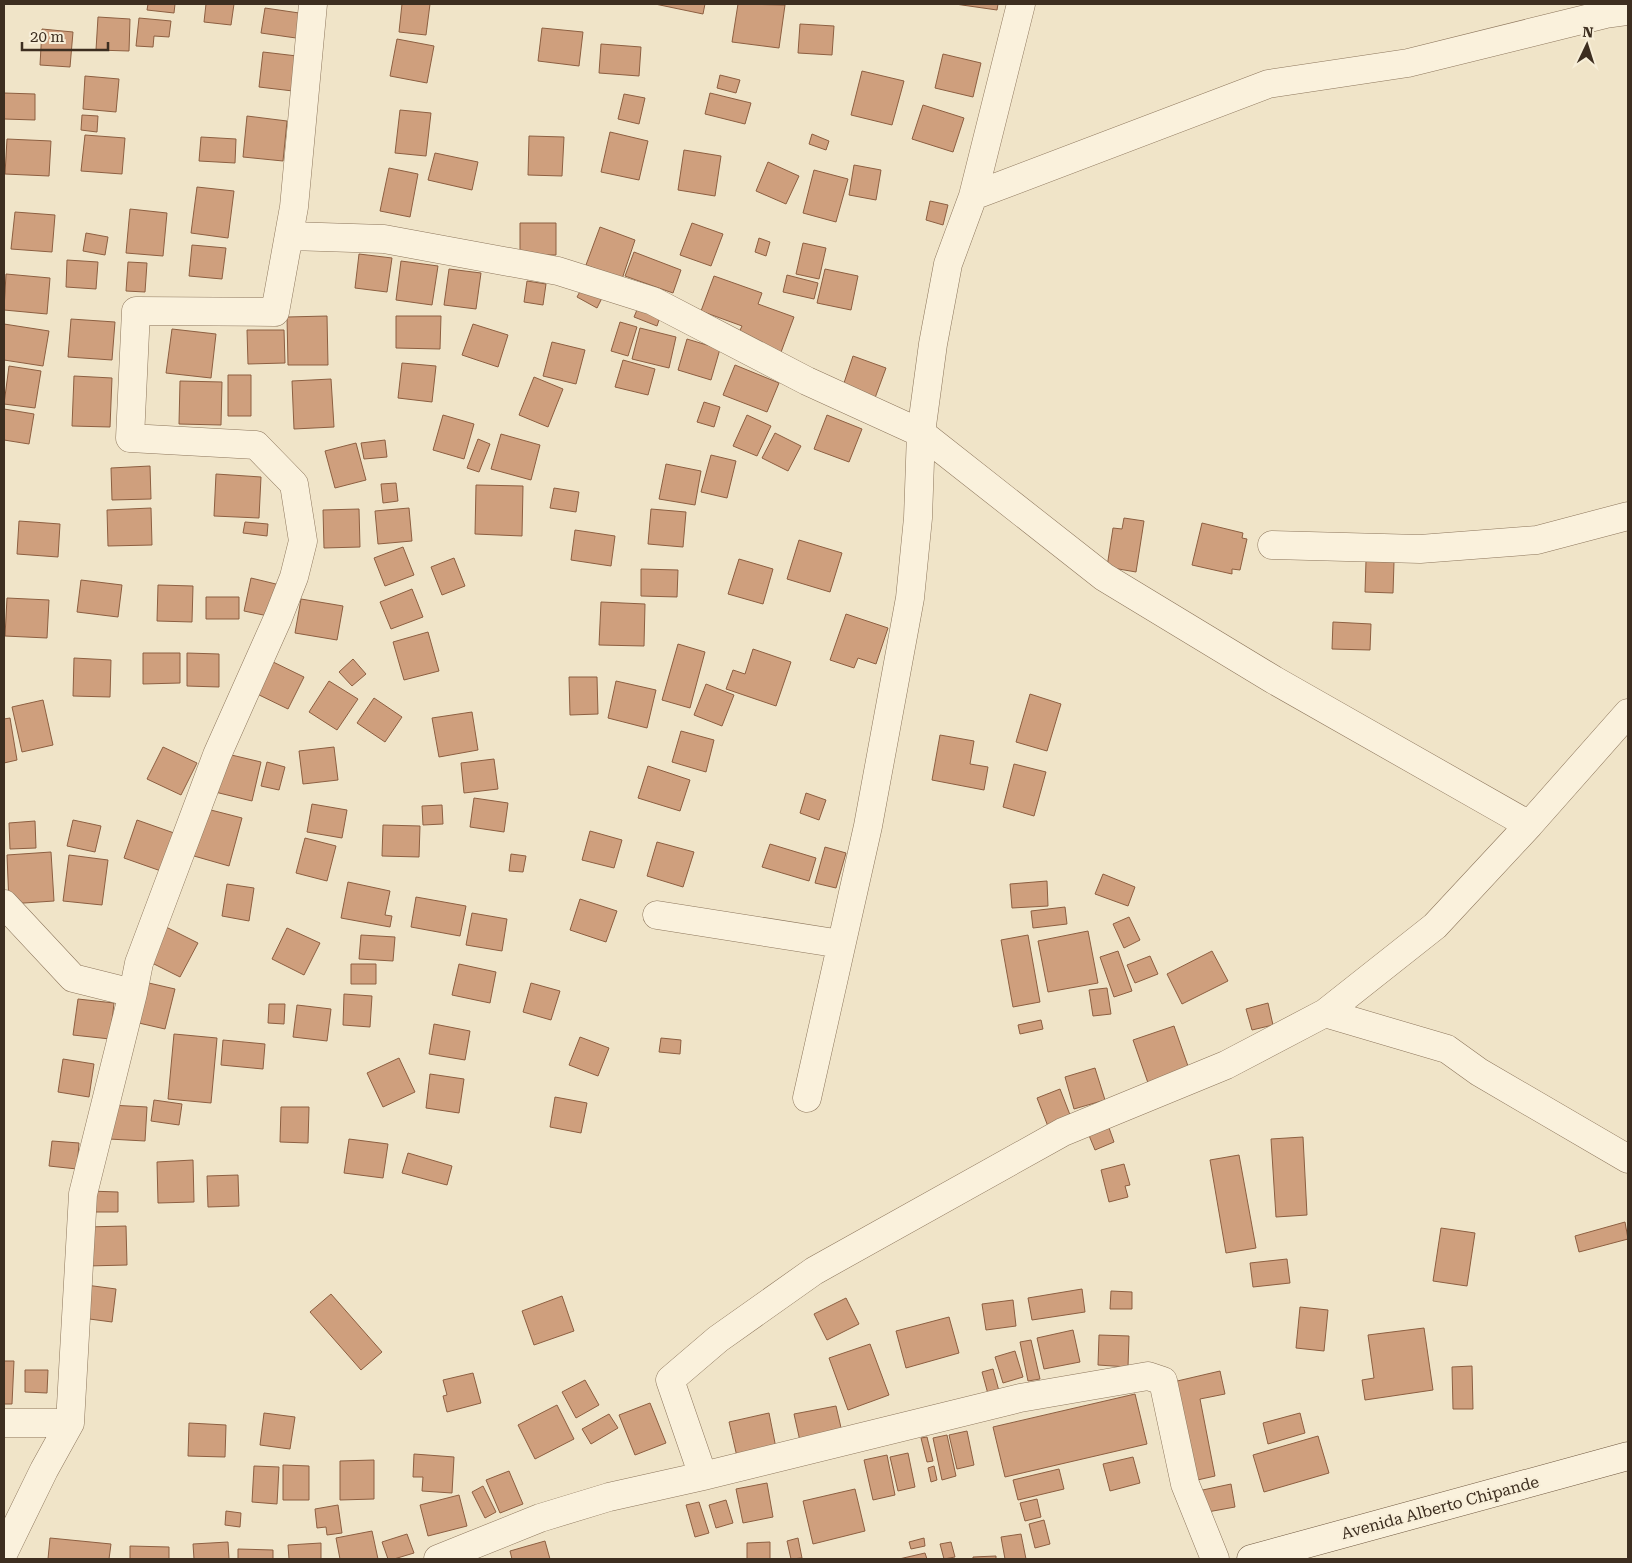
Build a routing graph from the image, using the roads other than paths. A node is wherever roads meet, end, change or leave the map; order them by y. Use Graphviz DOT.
graph roads {
  1 [pos="312,4"];
  2 [pos="1021,4"];
  3 [pos="1621,17"];
  4 [pos="973,196"];
  5 [pos="290,236"];
  6 [pos="921,433"];
  7 [pos="1628,516"];
  8 [pos="1272,545"];
  9 [pos="1628,713"];
  10 [pos="1530,825"];
  11 [pos="4,904"];
  12 [pos="657,916"];
  13 [pos="841,944"];
  14 [pos="133,993"];
  15 [pos="1325,1013"];
  16 [pos="807,1098"];
  17 [pos="1628,1159"];
  18 [pos="4,1423"];
  19 [pos="70,1423"];
  20 [pos="1628,1456"];
  21 [pos="703,1476"];
  22 [pos="4,1552"];
  23 [pos="438,1559"];
  24 [pos="1215,1559"];
  25 [pos="1251,1559"];
  1 -- 5 [label="street"];
  2 -- 4 [label="street"];
  3 -- 4 [label="street"];
  4 -- 6 [label="street"];
  5 -- 6 [label="street"];
  5 -- 14 [label="street"];
  6 -- 10 [label="street"];
  6 -- 13 [label="street"];
  7 -- 8 [label="street"];
  9 -- 10 [label="street"];
  10 -- 15 [label="street"];
  11 -- 14 [label="street"];
  12 -- 13 [label="street"];
  13 -- 16 [label="street"];
  14 -- 19 [label="street"];
  15 -- 17 [label="street"];
  15 -- 21 [label="street"];
  18 -- 19 [label="street"];
  19 -- 22 [label="street"];
  20 -- 25 [label="street, Avenida Alberto Chipande"];
  21 -- 23 [label="street"];
  21 -- 24 [label="street"];
}
